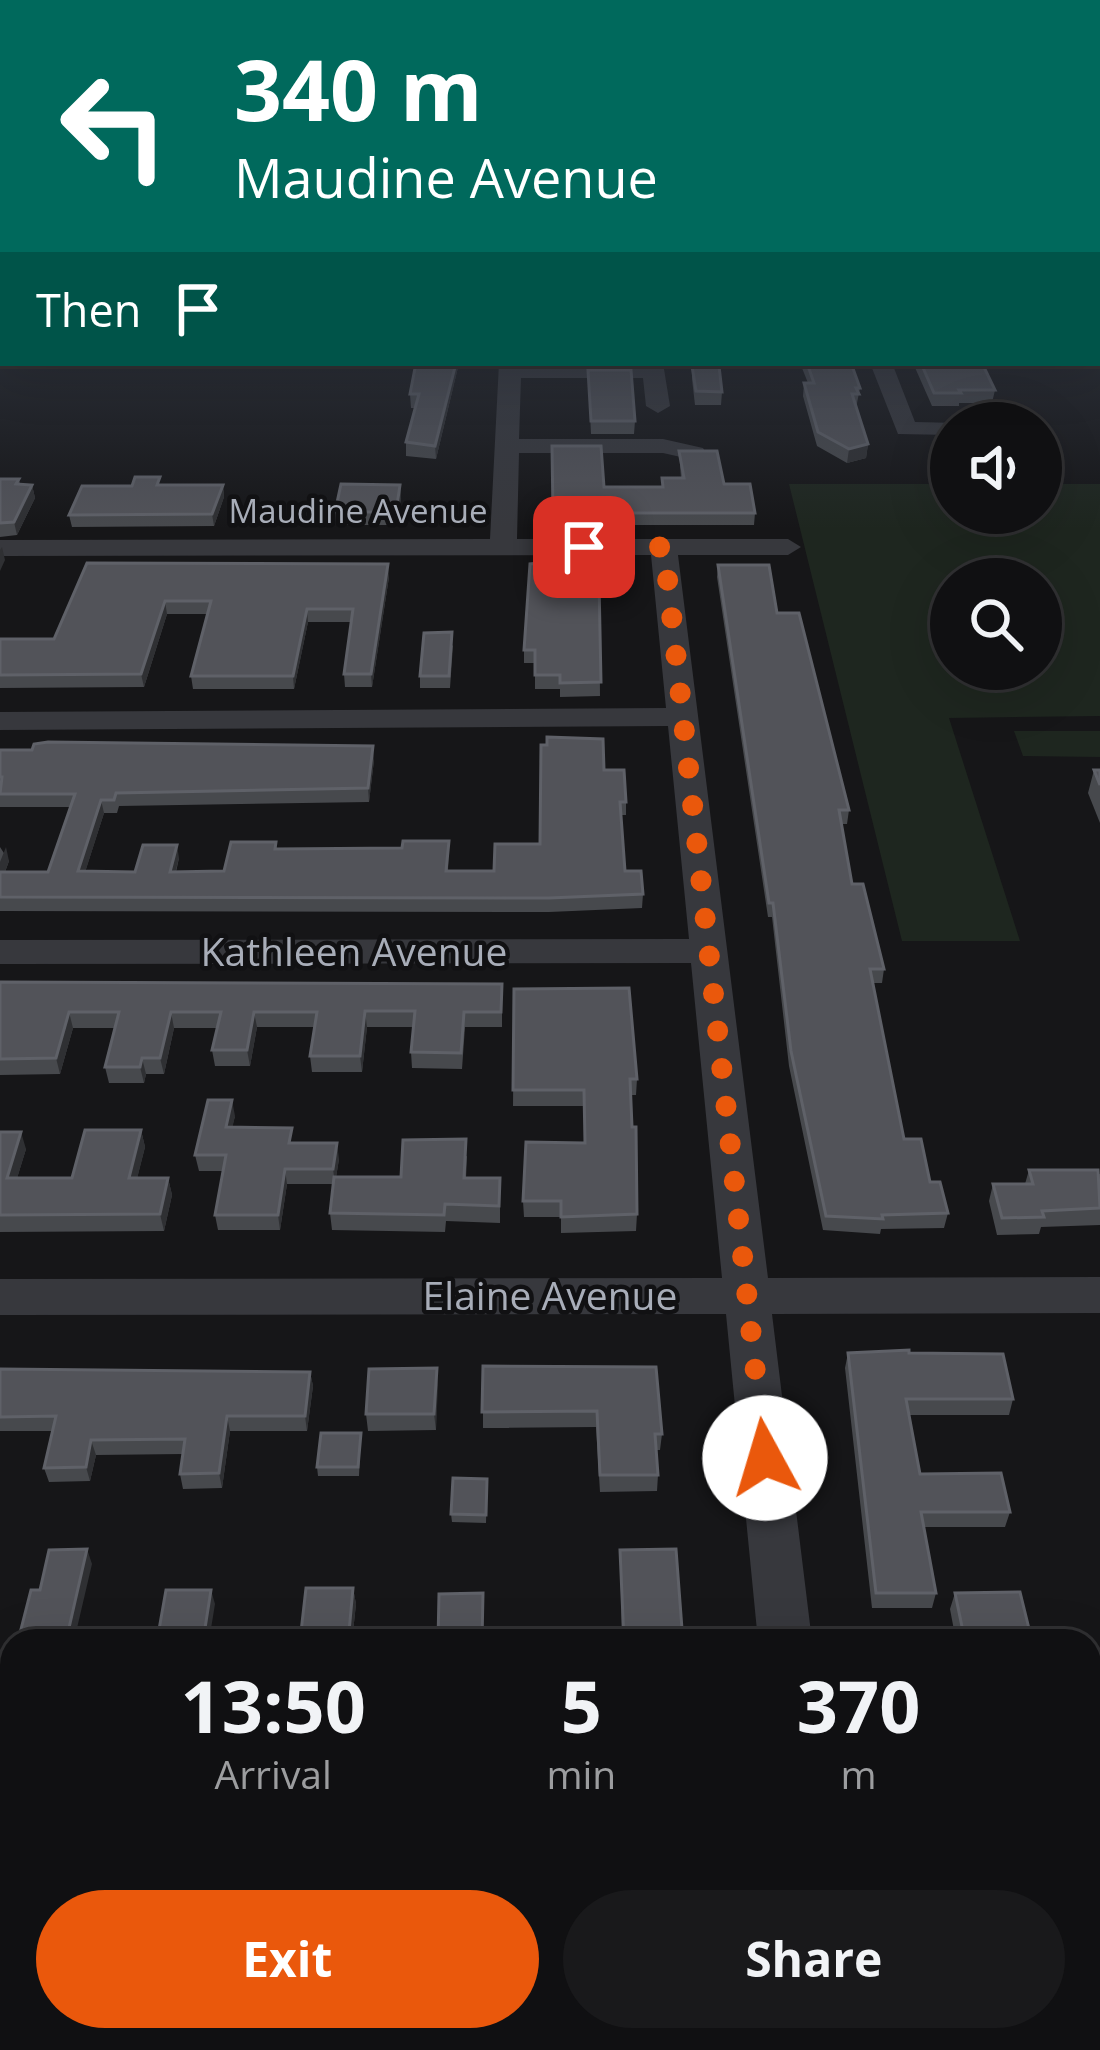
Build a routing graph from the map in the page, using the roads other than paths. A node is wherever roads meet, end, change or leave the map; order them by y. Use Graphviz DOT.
graph roads {
  1 [pos="882,366"];
  2 [pos="510,367"];
  3 [pos="653,367"];
  4 [pos="658,406"];
  5 [pos="930,428"];
  6 [pos="507,446"];
  7 [pos="694,453"];
  8 [pos="503,547"];
  9 [pos="664,547"];
  10 [pos="788,547"];
  11 [pos="0,548"];
  12 [pos="683,717"];
  13 [pos="0,721"];
  14 [pos="709,951"];
  15 [pos="0,952"];
  16 [pos="747,1295"];
  17 [pos="1100,1295"];
  18 [pos="0,1297"];
  19 [pos="784,1629"];
  1 -- 5 [label="street"];
  2 -- 3 [label="street"];
  2 -- 6 [label="street"];
  3 -- 4 [label="street"];
  6 -- 7 [label="street"];
  6 -- 8 [label="street"];
  8 -- 9 [label="street, Maudine Avenue"];
  8 -- 11 [label="street, Maudine Avenue"];
  9 -- 10 [label="street, Maudine Avenue"];
  9 -- 12 [label="street"];
  12 -- 13 [label="street"];
  12 -- 14 [label="street"];
  14 -- 15 [label="street, Kathleen Avenue"];
  14 -- 16 [label="street"];
  16 -- 17 [label="street, Elaine Avenue"];
  16 -- 18 [label="street, Elaine Avenue"];
  16 -- 19 [label="street"];
}
